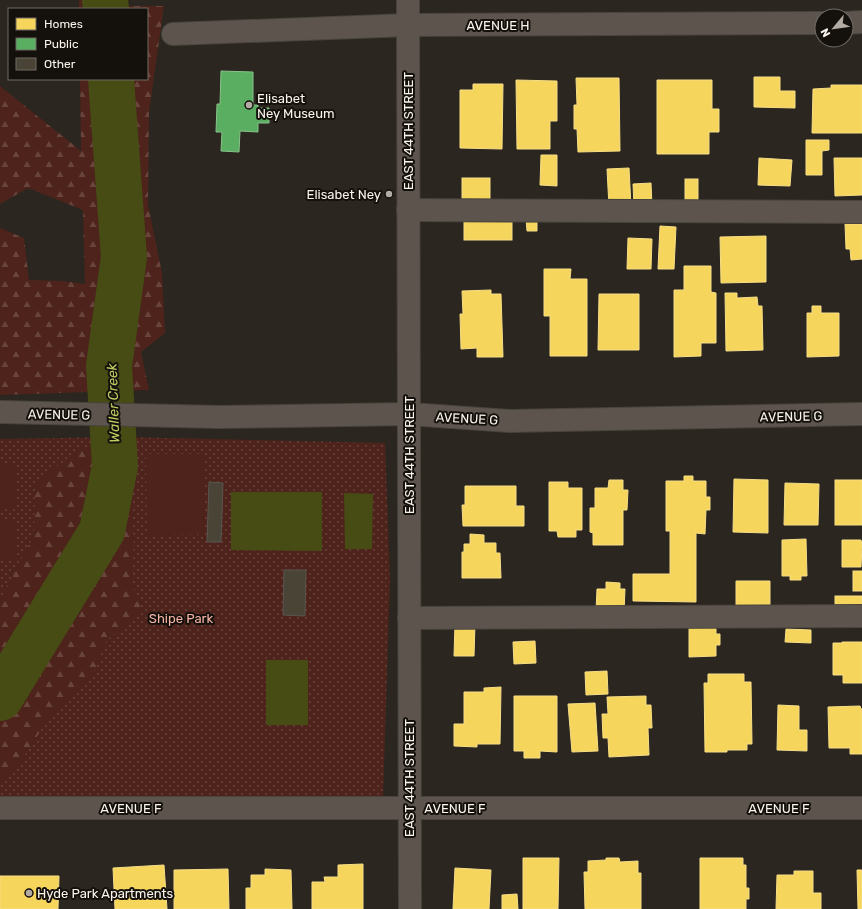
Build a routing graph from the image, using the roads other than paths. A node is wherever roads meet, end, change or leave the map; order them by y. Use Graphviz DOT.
graph roads {
  1 [pos="408,0"];
  2 [pos="814,23"];
  3 [pos="408,25"];
  4 [pos="174,34"];
  5 [pos="408,210"];
  6 [pos="862,212"];
  7 [pos="0,412"];
  8 [pos="409,414"];
  9 [pos="862,414"];
  10 [pos="862,616"];
  11 [pos="409,618"];
  12 [pos="0,808"];
  13 [pos="409,808"];
  14 [pos="862,808"];
  15 [pos="410,909"];
  1 -- 3 [label="street, EAST 44TH STREET"];
  2 -- 3 [label="street, AVENUE H"];
  3 -- 4 [label="street, AVENUE H"];
  3 -- 5 [label="street, EAST 44TH STREET"];
  5 -- 6 [label="street"];
  5 -- 8 [label="street, EAST 44TH STREET"];
  7 -- 8 [label="street, AVENUE G"];
  8 -- 9 [label="street, AVENUE G"];
  8 -- 11 [label="street, EAST 44TH STREET"];
  10 -- 11 [label="street"];
  11 -- 13 [label="street, EAST 44TH STREET"];
  12 -- 13 [label="street, AVENUE F"];
  13 -- 14 [label="street, AVENUE F"];
  13 -- 15 [label="street, EAST 44TH STREET"];
}
